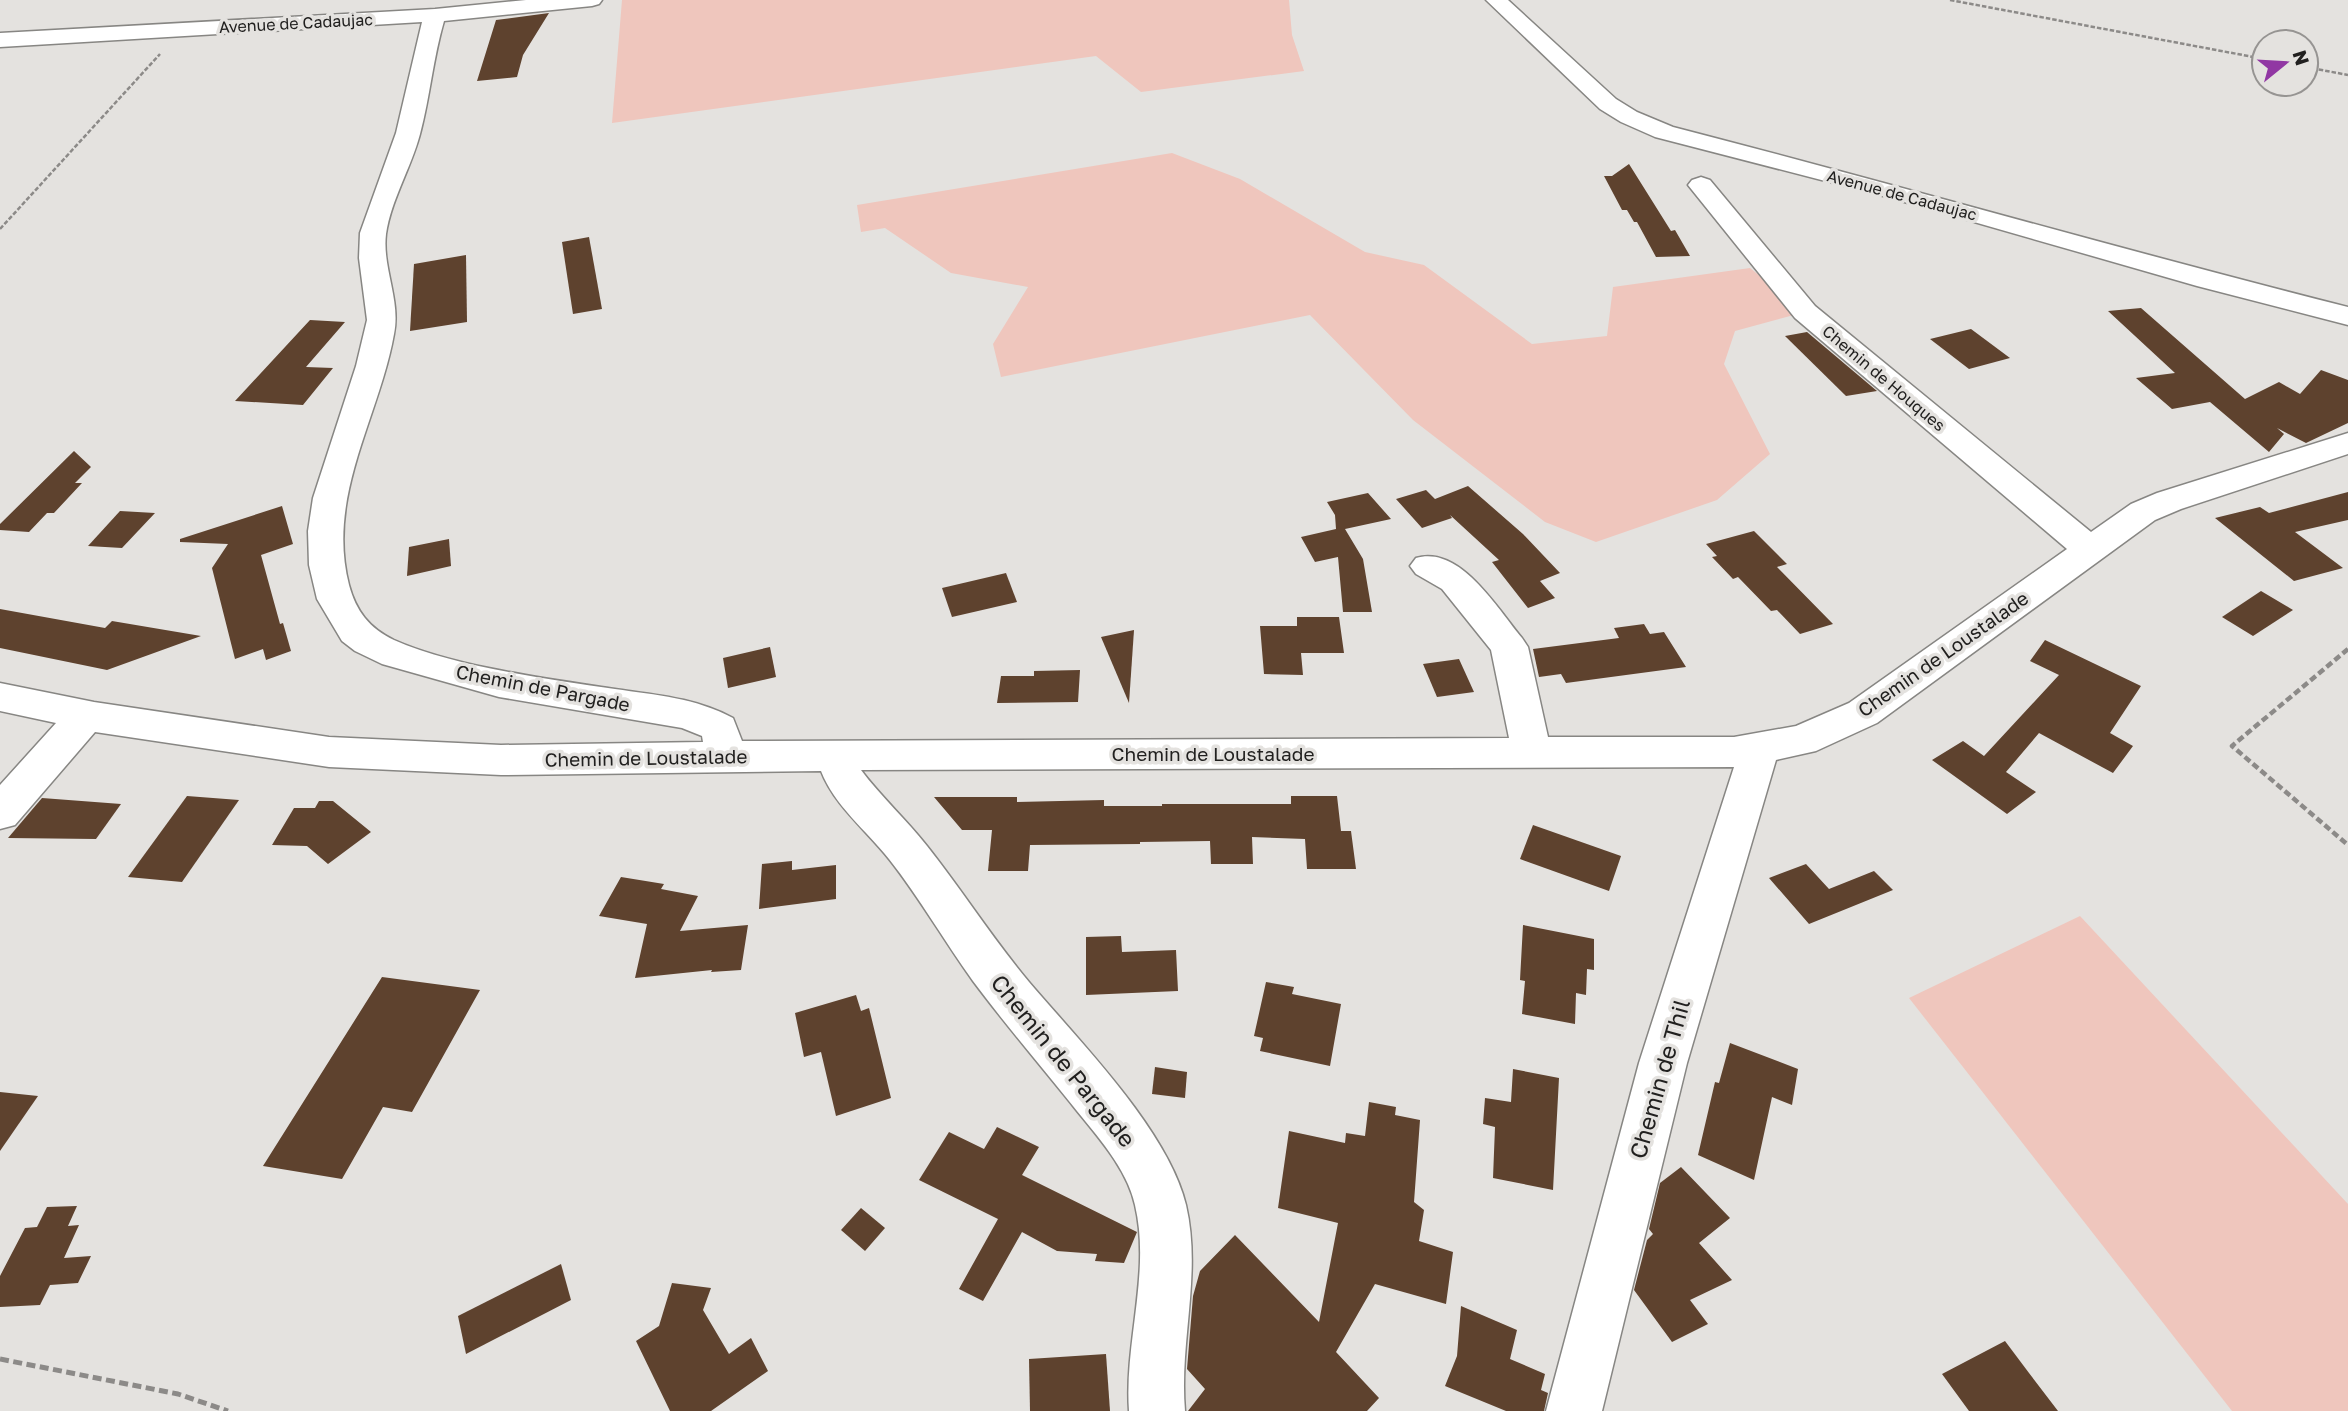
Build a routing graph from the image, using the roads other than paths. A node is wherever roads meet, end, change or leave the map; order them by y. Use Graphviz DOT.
graph roads {
  1 [pos="592,0"];
  2 [pos="1496,0"];
  3 [pos="435,15"];
  4 [pos="0,40"];
  5 [pos="1701,185"];
  6 [pos="2348,316"];
  7 [pos="2348,443"];
  8 [pos="2089,549"];
  9 [pos="1428,566"];
  10 [pos="0,697"];
  11 [pos="87,715"];
  12 [pos="1756,750"];
  13 [pos="1532,753"];
  14 [pos="842,755"];
  15 [pos="720,758"];
  16 [pos="0,813"];
  17 [pos="1157,1411"];
  18 [pos="1574,1411"];
  1 -- 3 [label="street, Avenue de Cadaujac"];
  2 -- 6 [label="street, Avenue de Cadaujac"];
  3 -- 4 [label="street, Avenue de Cadaujac"];
  3 -- 15 [label="street, Chemin de Pargade"];
  5 -- 8 [label="street, Chemin de Houques"];
  7 -- 8 [label="street, Chemin de Loustalade"];
  8 -- 12 [label="street, Chemin de Loustalade"];
  9 -- 13 [label="street"];
  10 -- 11 [label="street, Chemin de Loustalade"];
  11 -- 15 [label="street, Chemin de Loustalade"];
  11 -- 16 [label="street"];
  12 -- 13 [label="street, Chemin de Loustalade"];
  12 -- 18 [label="street, Chemin de Thil"];
  13 -- 14 [label="street, Chemin de Loustalade"];
  14 -- 15 [label="street, Chemin de Loustalade"];
  14 -- 17 [label="street, Chemin de Pargade"];
}
